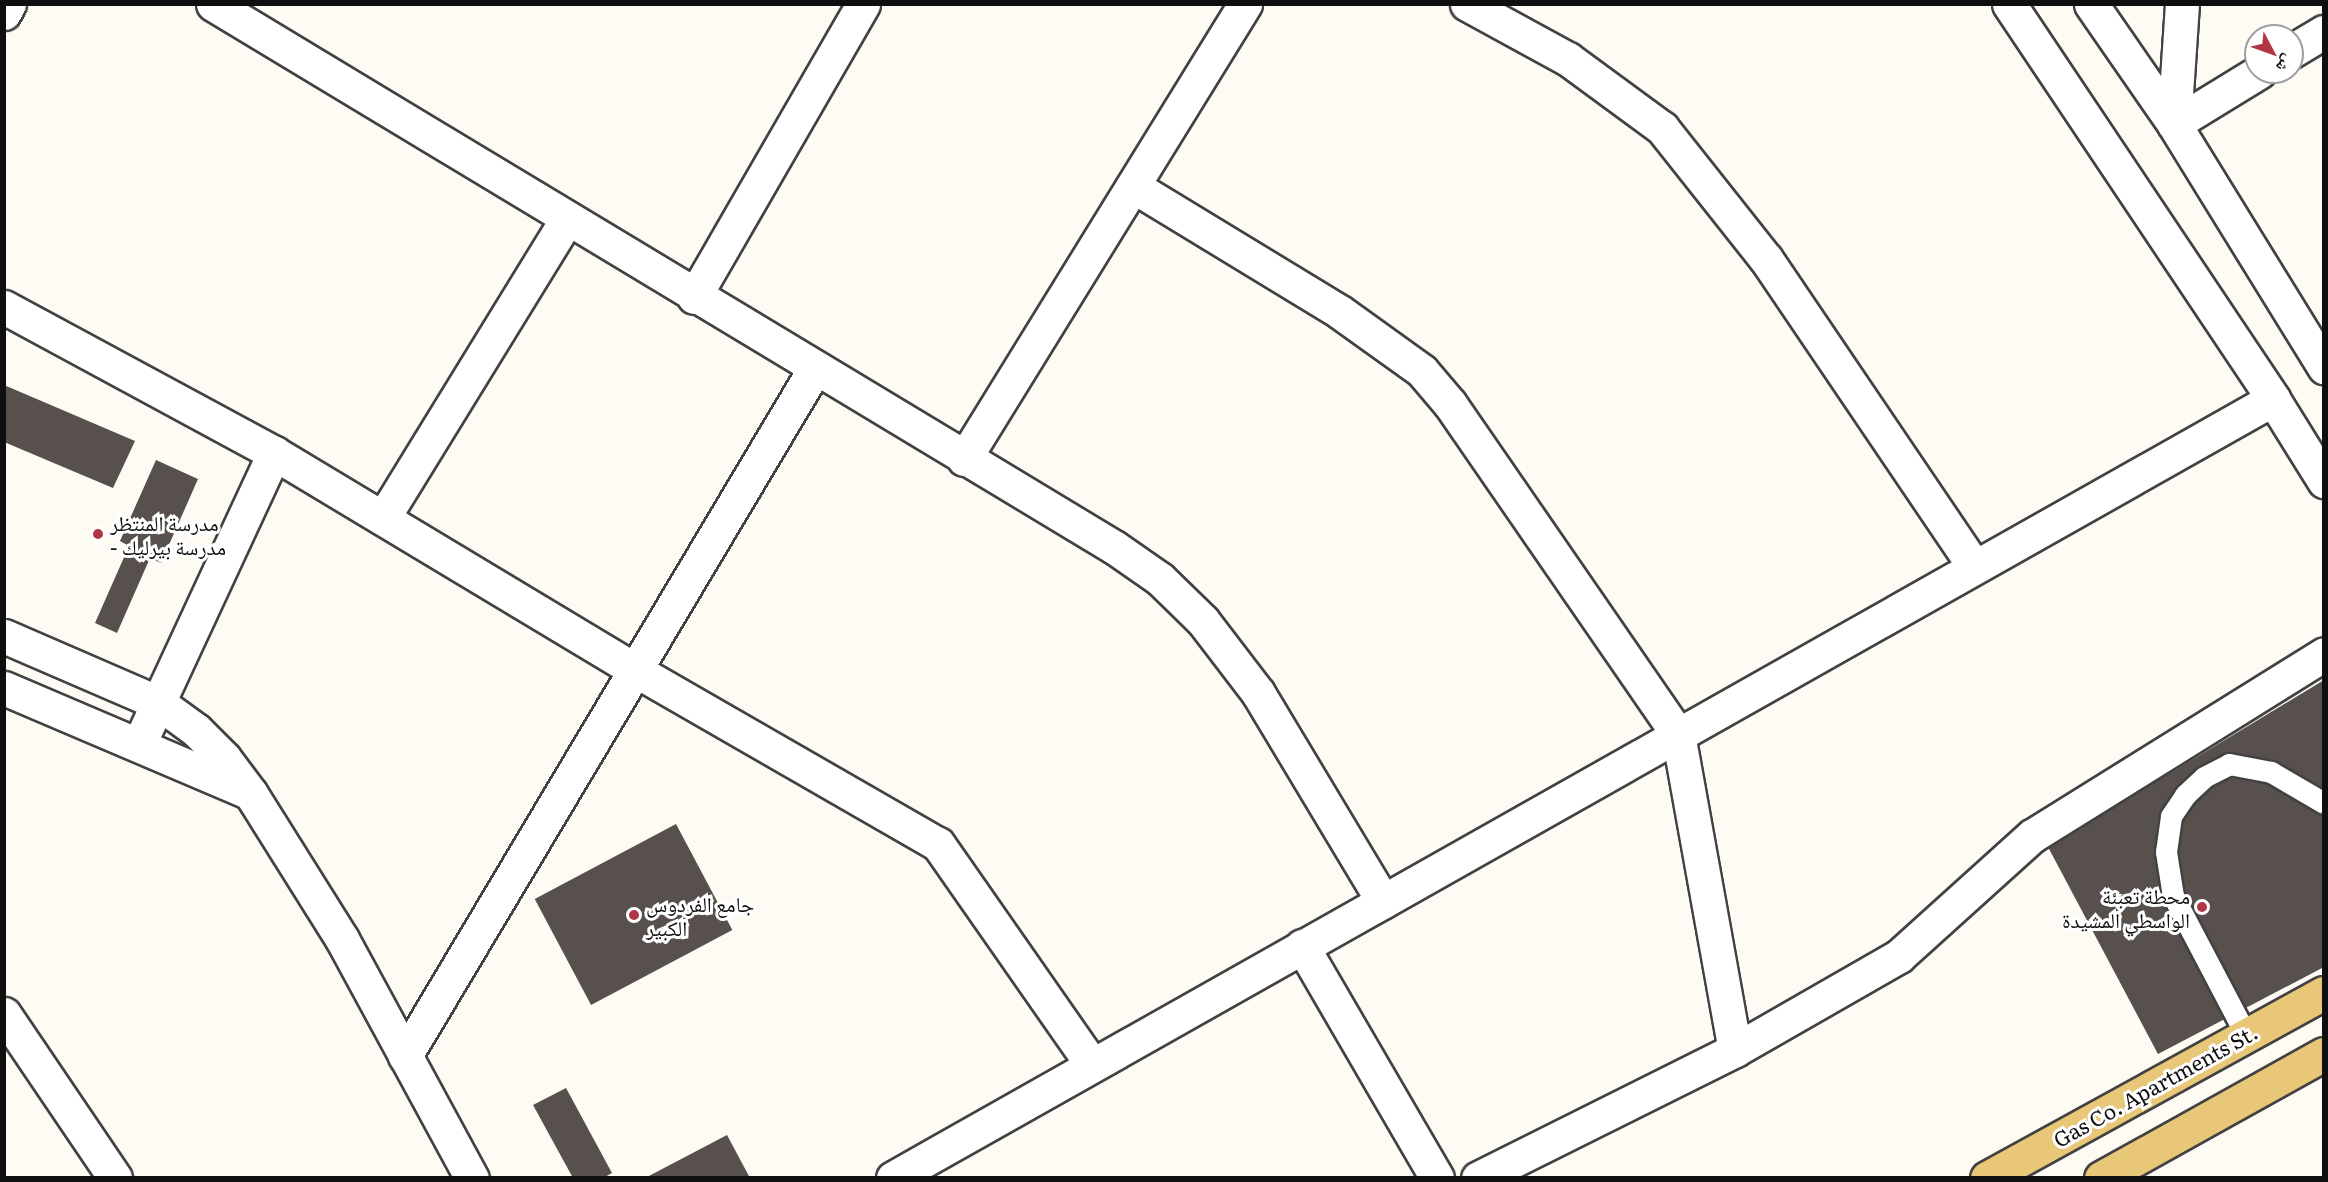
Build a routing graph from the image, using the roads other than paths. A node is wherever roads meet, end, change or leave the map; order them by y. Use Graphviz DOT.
graph roads {
  1 [pos="9,4"];
  2 [pos="213,4"];
  3 [pos="1245,4"];
  4 [pos="1467,4"];
  5 [pos="2009,4"];
  6 [pos="2091,4"];
  7 [pos="2182,4"];
  8 [pos="850,9"];
  9 [pos="4,13"];
  10 [pos="2324,32"];
  11 [pos="2304,44"];
  12 [pos="2244,81"];
  13 [pos="2174,124"];
  14 [pos="1133,186"];
  15 [pos="567,219"];
  16 [pos="694,297"];
  17 [pos="4,307"];
  18 [pos="2320,355"];
  19 [pos="814,370"];
  20 [pos="2273,399"];
  21 [pos="274,453"];
  22 [pos="964,459"];
  23 [pos="2324,481"];
  24 [pos="383,518"];
  25 [pos="1974,566"];
  26 [pos="4,636"];
  27 [pos="2324,654"];
  28 [pos="635,670"];
  29 [pos="4,688"];
  30 [pos="159,703"];
  31 [pos="1678,735"];
  32 [pos="139,744"];
  33 [pos="251,794"];
  34 [pos="2324,803"];
  35 [pos="1383,901"];
  36 [pos="1302,946"];
  37 [pos="2324,993"];
  38 [pos="4,1014"];
  39 [pos="2246,1035"];
  40 [pos="1735,1050"];
  41 [pos="2324,1054"];
  42 [pos="405,1056"];
  43 [pos="1092,1065"];
  44 [pos="115,1178"];
  45 [pos="472,1178"];
  46 [pos="893,1178"];
  47 [pos="1437,1178"];
  48 [pos="1478,1178"];
  49 [pos="1987,1178"];
  50 [pos="2101,1178"];
  1 -- 9 [label="street"];
  2 -- 15 [label="street"];
  3 -- 14 [label="street"];
  4 -- 25 [label="street"];
  5 -- 20 [label="street"];
  6 -- 13 [label="street"];
  7 -- 13 [label="street"];
  8 -- 16 [label="street"];
  10 -- 11 [label="street"];
  12 -- 13 [label="street"];
  13 -- 18 [label="street"];
  14 -- 22 [label="street"];
  14 -- 31 [label="street"];
  15 -- 16 [label="street"];
  15 -- 24 [label="street"];
  16 -- 19 [label="street"];
  17 -- 21 [label="street"];
  19 -- 22 [label="street"];
  19 -- 28 [label="street"];
  20 -- 23 [label="street"];
  20 -- 25 [label="street"];
  21 -- 24 [label="street"];
  21 -- 30 [label="street"];
  22 -- 35 [label="street"];
  24 -- 28 [label="street"];
  25 -- 31 [label="street"];
  26 -- 30 [label="street"];
  27 -- 40 [label="street"];
  28 -- 42 [label="street"];
  28 -- 43 [label="street"];
  29 -- 32 [label="street"];
  30 -- 32 [label="street"];
  30 -- 33 [label="street"];
  31 -- 35 [label="street"];
  31 -- 40 [label="street"];
  32 -- 33 [label="street"];
  33 -- 42 [label="street"];
  34 -- 39 [label="lane"];
  35 -- 36 [label="street"];
  36 -- 43 [label="street"];
  36 -- 47 [label="street"];
  37 -- 39 [label="main road, Gas Co. Apartments St."];
  38 -- 44 [label="street"];
  39 -- 49 [label="main road, Gas Co. Apartments St."];
  40 -- 48 [label="street"];
  41 -- 50 [label="main road"];
  42 -- 45 [label="street"];
  43 -- 46 [label="street"];
}
